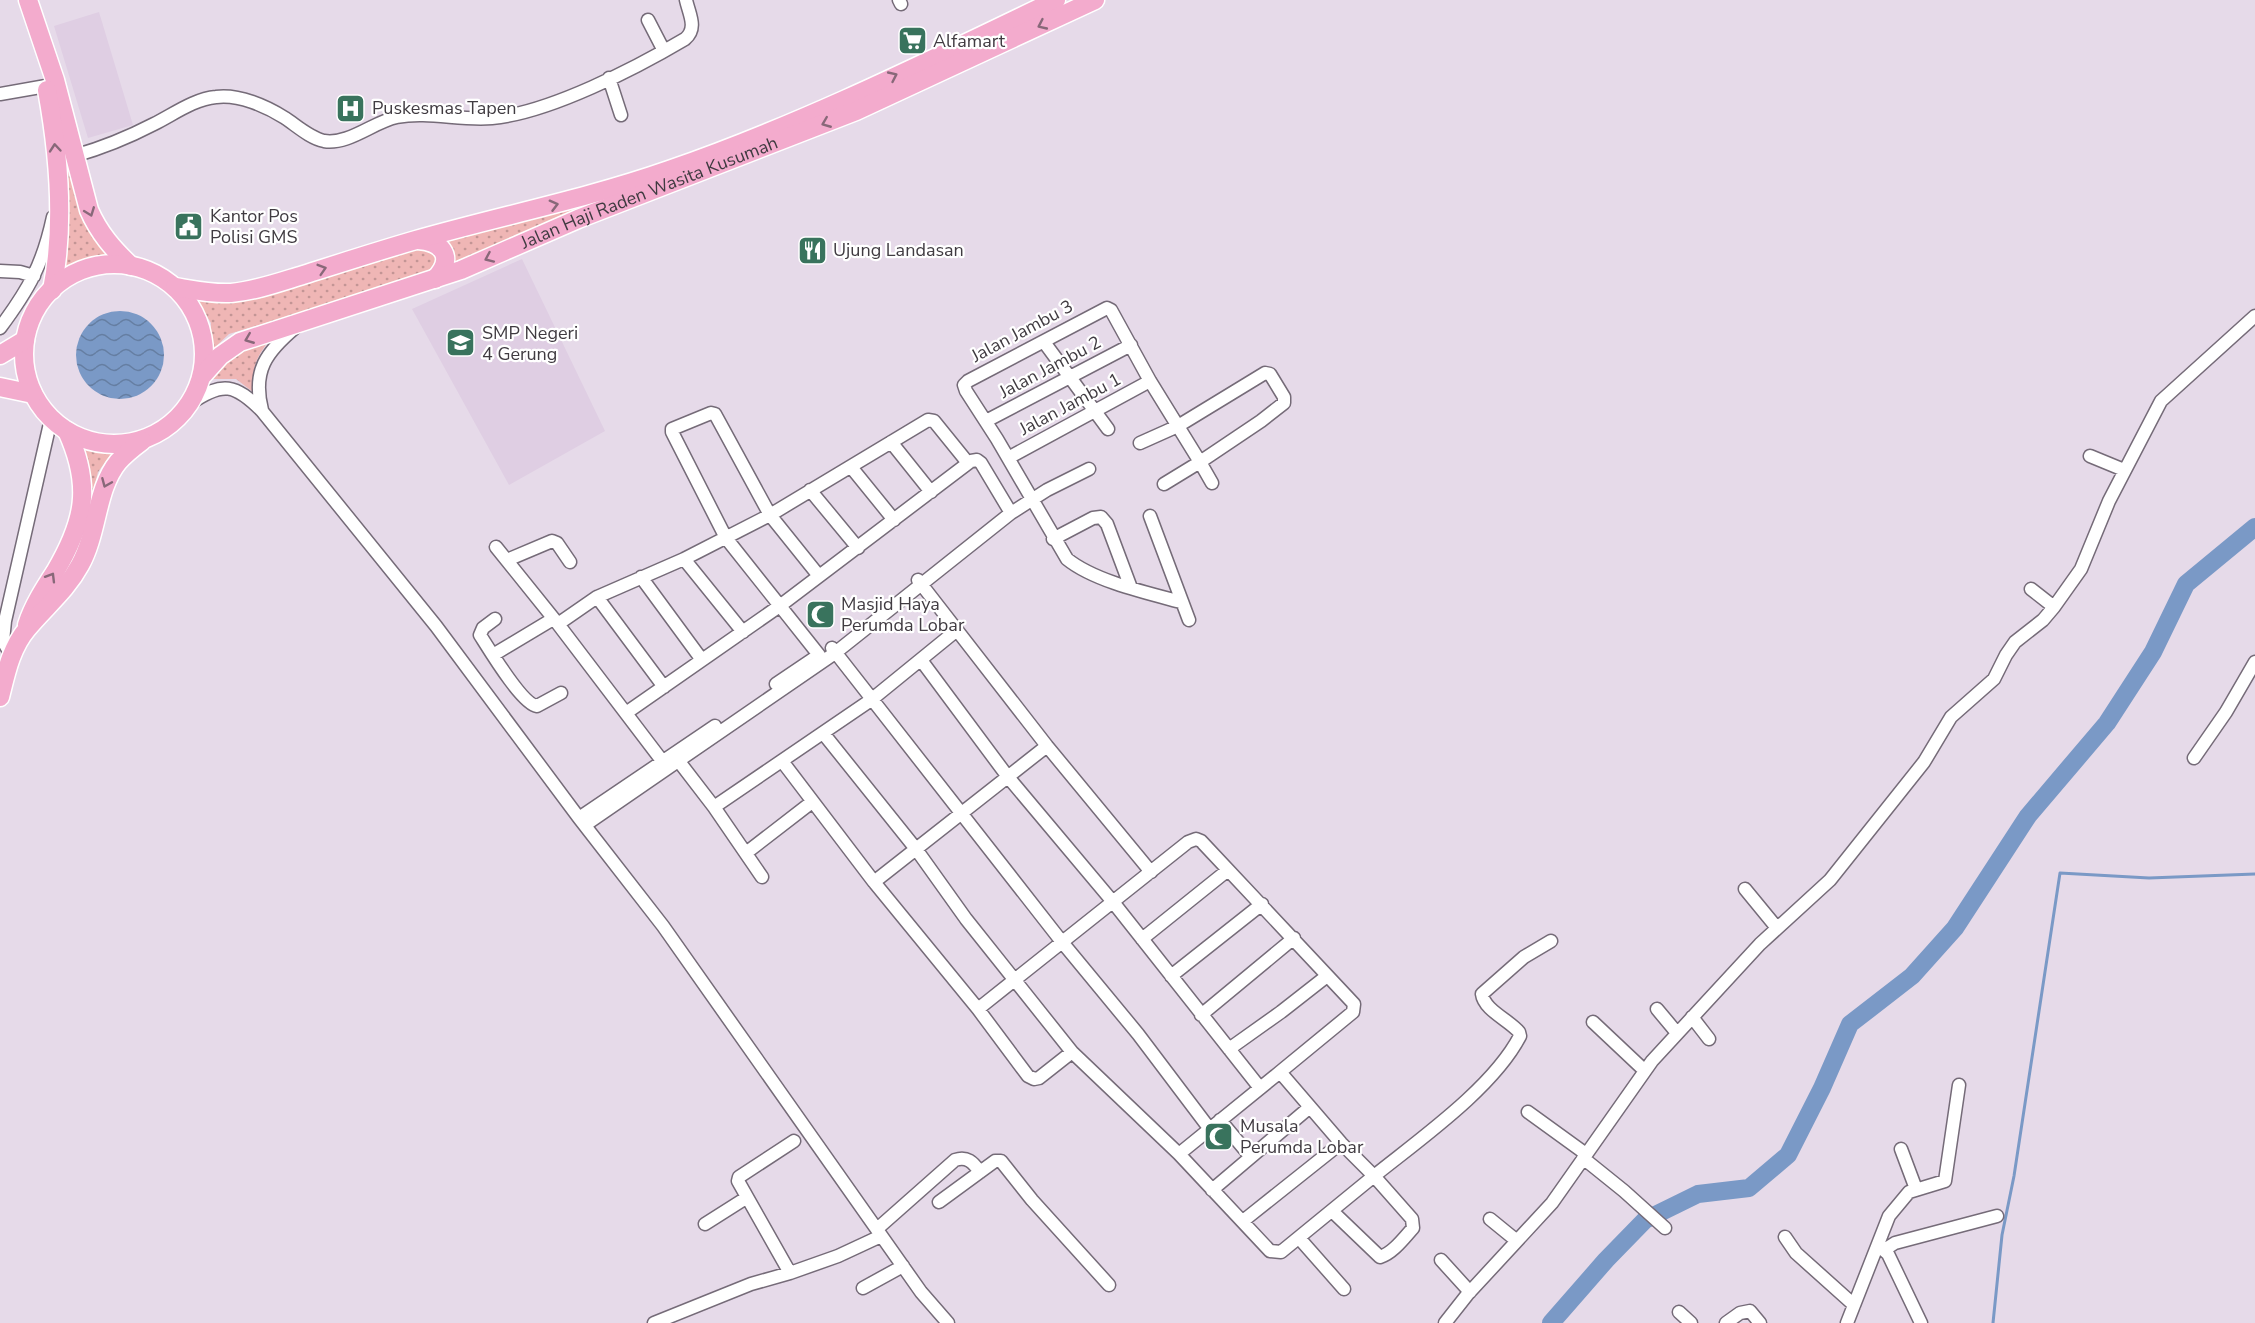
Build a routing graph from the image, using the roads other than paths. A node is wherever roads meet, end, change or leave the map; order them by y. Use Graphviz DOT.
graph roads {
  1 [pos="28,0"];
  2 [pos="686,0"];
  3 [pos="1056,0"];
  4 [pos="1095,0"];
  5 [pos="34,20"];
  6 [pos="648,20"];
  7 [pos="664,51"];
  8 [pos="609,78"];
  9 [pos="46,86"];
  10 [pos="0,94"];
  11 [pos="852,104"];
  12 [pos="621,115"];
  13 [pos="58,116"];
  14 [pos="74,156"];
  15 [pos="58,191"];
  16 [pos="416,240"];
  17 [pos="131,266"];
  18 [pos="0,271"];
  19 [pos="34,276"];
  20 [pos="435,279"];
  21 [pos="175,287"];
  22 [pos="51,290"];
  23 [pos="2255,316"];
  24 [pos="304,320"];
  25 [pos="0,328"];
  26 [pos="25,340"];
  27 [pos="1044,342"];
  28 [pos="1131,345"];
  29 [pos="0,355"];
  30 [pos="203,375"];
  31 [pos="1069,376"];
  32 [pos="1150,381"];
  33 [pos="0,387"];
  34 [pos="33,394"];
  35 [pos="191,403"];
  36 [pos="1094,410"];
  37 [pos="262,411"];
  38 [pos="51,419"];
  39 [pos="986,421"];
  40 [pos="1178,426"];
  41 [pos="1108,429"];
  42 [pos="67,431"];
  43 [pos="144,440"];
  44 [pos="891,442"];
  45 [pos="1140,443"];
  46 [pos="2090,456"];
  47 [pos="1008,458"];
  48 [pos="1200,462"];
  49 [pos="969,463"];
  50 [pos="851,467"];
  51 [pos="1089,469"];
  52 [pos="2124,470"];
  53 [pos="1212,483"];
  54 [pos="1164,484"];
  55 [pos="810,490"];
  56 [pos="931,492"];
  57 [pos="1030,498"];
  58 [pos="1009,511"];
  59 [pos="770,515"];
  60 [pos="1150,516"];
  61 [pos="894,520"];
  62 [pos="726,538"];
  63 [pos="1053,539"];
  64 [pos="496,547"];
  65 [pos="858,548"];
  66 [pos="684,558"];
  67 [pos="507,560"];
  68 [pos="570,562"];
  69 [pos="819,576"];
  70 [pos="641,577"];
  71 [pos="919,582"];
  72 [pos="1131,588"];
  73 [pos="2031,589"];
  74 [pos="597,597"];
  75 [pos="1181,602"];
  76 [pos="781,605"];
  77 [pos="2054,607"];
  78 [pos="495,619"];
  79 [pos="1189,620"];
  80 [pos="556,621"];
  81 [pos="26,630"];
  82 [pos="957,630"];
  83 [pos="743,632"];
  84 [pos="833,650"];
  85 [pos="11,655"];
  86 [pos="493,655"];
  87 [pos="819,655"];
  88 [pos="702,660"];
  89 [pos="921,660"];
  90 [pos="2255,662"];
  91 [pos="664,687"];
  92 [pos="561,693"];
  93 [pos="0,697"];
  94 [pos="871,700"];
  95 [pos="626,713"];
  96 [pos="823,733"];
  97 [pos="1047,746"];
  98 [pos="2194,758"];
  99 [pos="670,761"];
  100 [pos="782,761"];
  101 [pos="1008,777"];
  102 [pos="812,802"];
  103 [pos="714,807"];
  104 [pos="962,813"];
  105 [pos="582,822"];
  106 [pos="916,849"];
  107 [pos="746,853"];
  108 [pos="1228,870"];
  109 [pos="1151,872"];
  110 [pos="762,877"];
  111 [pos="874,882"];
  112 [pos="1745,889"];
  113 [pos="1113,902"];
  114 [pos="1262,904"];
  115 [pos="1775,926"];
  116 [pos="1294,938"];
  117 [pos="1142,939"];
  118 [pos="1551,941"];
  119 [pos="1062,942"];
  120 [pos="1171,976"];
  121 [pos="1327,976"];
  122 [pos="1015,980"];
  123 [pos="978,1009"];
  124 [pos="1657,1009"];
  125 [pos="1202,1015"];
  126 [pos="1692,1017"];
  127 [pos="1593,1022"];
  128 [pos="1677,1033"];
  129 [pos="1709,1039"];
  130 [pos="1229,1049"];
  131 [pos="1072,1052"];
  132 [pos="1641,1066"];
  133 [pos="1280,1072"];
  134 [pos="1959,1085"];
  135 [pos="1260,1088"];
  136 [pos="1310,1107"];
  137 [pos="1528,1112"];
  138 [pos="1220,1120"];
  139 [pos="1209,1128"];
  140 [pos="794,1141"];
  141 [pos="1341,1143"];
  142 [pos="1900,1149"];
  143 [pos="1583,1153"];
  144 [pos="1179,1154"];
  145 [pos="1250,1156"];
  146 [pos="980,1172"];
  147 [pos="1374,1176"];
  148 [pos="1916,1189"];
  149 [pos="1212,1190"];
  150 [pos="746,1198"];
  151 [pos="939,1202"];
  152 [pos="1332,1210"];
  153 [pos="1997,1216"];
  154 [pos="1490,1219"];
  155 [pos="1243,1221"];
  156 [pos="705,1224"];
  157 [pos="1665,1228"];
  158 [pos="879,1232"];
  159 [pos="1785,1237"];
  160 [pos="1299,1238"];
  161 [pos="1514,1238"];
  162 [pos="1880,1247"];
  163 [pos="1441,1260"];
  164 [pos="903,1266"];
  165 [pos="790,1273"];
  166 [pos="1109,1285"];
  167 [pos="863,1288"];
  168 [pos="1344,1289"];
  169 [pos="1467,1289"];
  170 [pos="1854,1305"];
  171 [pos="1679,1312"];
  172 [pos="654,1323"];
  173 [pos="948,1323"];
  174 [pos="1445,1323"];
  175 [pos="1691,1323"];
  176 [pos="1726,1323"];
  177 [pos="1760,1323"];
  178 [pos="1847,1323"];
  179 [pos="1921,1323"];
  1 -- 5 [label="highway"];
  2 -- 7 [label="street"];
  11 -- 3 [label="highway, Jalan Haji Raden Wasita Kusumah, one-way"];
  4 -- 11 [label="highway, Jalan Haji Raden Wasita Kusumah, one-way"];
  5 -- 9 [label="highway"];
  5 -- 13 [label="highway"];
  6 -- 7 [label="street"];
  7 -- 8 [label="street"];
  8 -- 12 [label="street"];
  8 -- 14 [label="street"];
  9 -- 10 [label="street"];
  9 -- 13 [label="highway"];
  16 -- 11 [label="highway, Jalan Haji Raden Wasita Kusumah, one-way"];
  11 -- 20 [label="highway, Jalan Haji Raden Wasita Kusumah, one-way"];
  13 -- 14 [label="highway"];
  15 -- 13 [label="highway, one-way"];
  14 -- 17 [label="highway, one-way"];
  15 -- 19 [label="street"];
  15 -- 22 [label="highway"];
  16 -- 20 [label="highway"];
  21 -- 16 [label="highway, Jalan Haji Raden Wasita Kusumah, one-way"];
  17 -- 21 [label="highway"];
  17 -- 22 [label="highway"];
  18 -- 19 [label="street"];
  19 -- 25 [label="street"];
  20 -- 24 [label="highway, Jalan Haji Raden Wasita Kusumah"];
  21 -- 30 [label="highway"];
  22 -- 26 [label="highway"];
  23 -- 52 [label="street"];
  24 -- 30 [label="highway, Jalan Haji Raden Wasita Kusumah, one-way"];
  24 -- 37 [label="street"];
  26 -- 29 [label="highway"];
  26 -- 34 [label="highway"];
  27 -- 28 [label="street, Jalan Jambu 3"];
  27 -- 31 [label="street"];
  27 -- 39 [label="street, Jalan Jambu 3"];
  28 -- 31 [label="street, Jalan Jambu 2"];
  28 -- 32 [label="street"];
  30 -- 35 [label="highway"];
  31 -- 36 [label="street"];
  31 -- 39 [label="street, Jalan Jambu 2"];
  32 -- 36 [label="street, Jalan Jambu 1"];
  32 -- 40 [label="street"];
  33 -- 34 [label="highway"];
  34 -- 38 [label="highway"];
  35 -- 37 [label="street"];
  35 -- 43 [label="highway"];
  36 -- 41 [label="street"];
  36 -- 47 [label="street, Jalan Jambu 1"];
  37 -- 105 [label="street"];
  38 -- 42 [label="highway"];
  38 -- 85 [label="street"];
  39 -- 47 [label="street"];
  40 -- 45 [label="street"];
  40 -- 48 [label="street"];
  40 -- 48 [label="street"];
  42 -- 43 [label="highway"];
  81 -- 42 [label="highway, one-way"];
  43 -- 81 [label="highway, one-way"];
  44 -- 49 [label="street"];
  44 -- 50 [label="street"];
  44 -- 56 [label="street"];
  46 -- 52 [label="street"];
  47 -- 57 [label="street"];
  48 -- 53 [label="street"];
  48 -- 54 [label="street"];
  49 -- 56 [label="street"];
  49 -- 58 [label="street"];
  50 -- 55 [label="street"];
  50 -- 61 [label="street"];
  51 -- 57 [label="street"];
  52 -- 77 [label="street"];
  55 -- 59 [label="street"];
  55 -- 65 [label="street"];
  56 -- 61 [label="street"];
  57 -- 58 [label="street"];
  57 -- 63 [label="street"];
  58 -- 71 [label="street"];
  59 -- 62 [label="street"];
  59 -- 62 [label="street"];
  59 -- 69 [label="street"];
  60 -- 75 [label="street"];
  61 -- 65 [label="street"];
  62 -- 66 [label="street"];
  62 -- 76 [label="street"];
  63 -- 72 [label="street"];
  63 -- 72 [label="street"];
  64 -- 67 [label="street"];
  65 -- 69 [label="street"];
  66 -- 70 [label="street"];
  66 -- 83 [label="street"];
  67 -- 68 [label="street"];
  67 -- 80 [label="street"];
  69 -- 76 [label="street"];
  70 -- 74 [label="street"];
  70 -- 88 [label="street"];
  71 -- 82 [label="street"];
  71 -- 84 [label="street"];
  72 -- 75 [label="street"];
  73 -- 77 [label="street"];
  74 -- 80 [label="street"];
  74 -- 91 [label="street"];
  75 -- 79 [label="street"];
  76 -- 83 [label="street"];
  76 -- 87 [label="street"];
  77 -- 115 [label="street"];
  78 -- 86 [label="street"];
  80 -- 86 [label="street"];
  80 -- 95 [label="street"];
  81 -- 85 [label="highway"];
  82 -- 89 [label="street"];
  82 -- 97 [label="street"];
  83 -- 88 [label="street"];
  84 -- 87 [label="street"];
  84 -- 94 [label="street"];
  84 -- 99 [label="street"];
  85 -- 93 [label="highway"];
  86 -- 92 [label="street"];
  87 -- 99 [label="street"];
  88 -- 91 [label="street"];
  89 -- 94 [label="street"];
  89 -- 101 [label="street"];
  90 -- 98 [label="street"];
  91 -- 95 [label="street"];
  94 -- 96 [label="street"];
  94 -- 104 [label="street"];
  95 -- 99 [label="street"];
  96 -- 100 [label="street"];
  96 -- 106 [label="street"];
  97 -- 101 [label="street"];
  97 -- 109 [label="street"];
  99 -- 103 [label="street"];
  99 -- 105 [label="street"];
  100 -- 102 [label="street"];
  100 -- 103 [label="street"];
  101 -- 104 [label="street"];
  101 -- 113 [label="street"];
  102 -- 107 [label="street"];
  102 -- 111 [label="street"];
  103 -- 107 [label="street"];
  104 -- 106 [label="street"];
  104 -- 119 [label="street"];
  105 -- 158 [label="street"];
  106 -- 111 [label="street"];
  106 -- 122 [label="street"];
  107 -- 110 [label="street"];
  108 -- 109 [label="street"];
  108 -- 114 [label="street"];
  108 -- 117 [label="street"];
  109 -- 113 [label="street"];
  111 -- 123 [label="street"];
  112 -- 115 [label="street"];
  113 -- 117 [label="street"];
  113 -- 119 [label="street"];
  114 -- 116 [label="street"];
  114 -- 120 [label="street"];
  115 -- 126 [label="street"];
  116 -- 121 [label="street"];
  116 -- 125 [label="street"];
  117 -- 120 [label="street"];
  118 -- 147 [label="street"];
  119 -- 122 [label="street"];
  119 -- 139 [label="street"];
  120 -- 125 [label="street"];
  121 -- 130 [label="street"];
  121 -- 133 [label="street"];
  122 -- 123 [label="street"];
  122 -- 131 [label="street"];
  123 -- 131 [label="street"];
  124 -- 128 [label="street"];
  125 -- 130 [label="street"];
  126 -- 128 [label="street"];
  126 -- 129 [label="street"];
  127 -- 132 [label="street"];
  128 -- 132 [label="street"];
  130 -- 135 [label="street"];
  131 -- 144 [label="street"];
  132 -- 143 [label="street"];
  133 -- 135 [label="street"];
  133 -- 136 [label="street"];
  134 -- 148 [label="street"];
  135 -- 138 [label="street"];
  136 -- 141 [label="street"];
  136 -- 145 [label="street"];
  137 -- 143 [label="street"];
  138 -- 139 [label="street"];
  138 -- 145 [label="street"];
  139 -- 144 [label="street"];
  140 -- 150 [label="street"];
  141 -- 147 [label="street"];
  141 -- 155 [label="street"];
  142 -- 148 [label="street"];
  143 -- 157 [label="street"];
  143 -- 161 [label="street"];
  144 -- 149 [label="street"];
  145 -- 149 [label="street"];
  146 -- 151 [label="street"];
  146 -- 158 [label="street"];
  146 -- 166 [label="street"];
  147 -- 152 [label="street"];
  147 -- 152 [label="street"];
  148 -- 162 [label="street"];
  149 -- 155 [label="street"];
  150 -- 156 [label="street"];
  150 -- 165 [label="street"];
  152 -- 160 [label="street"];
  153 -- 162 [label="street"];
  154 -- 161 [label="street"];
  155 -- 160 [label="street"];
  158 -- 164 [label="street"];
  158 -- 165 [label="street"];
  159 -- 170 [label="street"];
  160 -- 168 [label="street"];
  161 -- 169 [label="street"];
  162 -- 170 [label="street"];
  162 -- 179 [label="street"];
  163 -- 169 [label="street"];
  164 -- 167 [label="street"];
  164 -- 173 [label="street"];
  165 -- 172 [label="street"];
  169 -- 174 [label="street"];
  170 -- 178 [label="street"];
  171 -- 175 [label="street"];
  176 -- 177 [label="street"];
}
